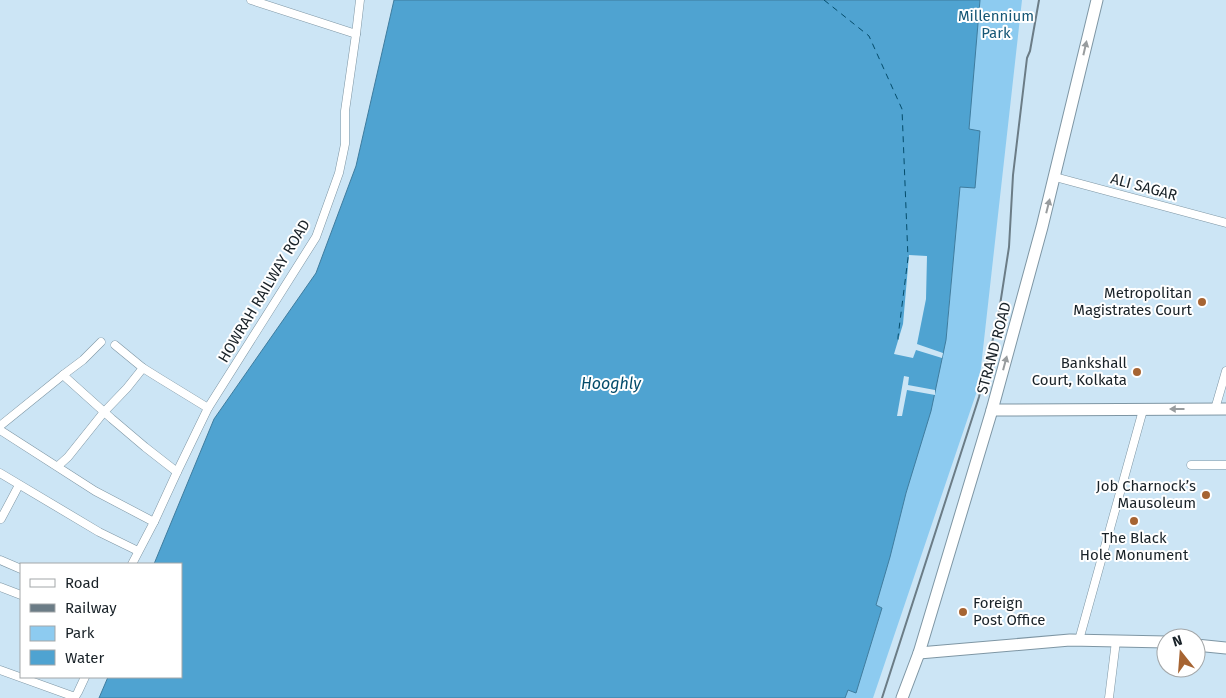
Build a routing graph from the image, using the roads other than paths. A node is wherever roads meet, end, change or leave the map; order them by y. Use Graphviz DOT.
graph roads {
  1 [pos="251,0"];
  2 [pos="360,0"];
  3 [pos="1097,0"];
  4 [pos="356,34"];
  5 [pos="1054,177"];
  6 [pos="1226,224"];
  7 [pos="102,342"];
  8 [pos="115,344"];
  9 [pos="144,368"];
  10 [pos="1226,371"];
  11 [pos="63,375"];
  12 [pos="208,408"];
  13 [pos="1220,409"];
  14 [pos="992,410"];
  15 [pos="1143,410"];
  16 [pos="104,412"];
  17 [pos="0,426"];
  18 [pos="0,430"];
  19 [pos="1226,465"];
  20 [pos="58,466"];
  21 [pos="1191,466"];
  22 [pos="177,472"];
  23 [pos="0,473"];
  24 [pos="19,485"];
  25 [pos="1,519"];
  26 [pos="154,522"];
  27 [pos="138,551"];
  28 [pos="0,560"];
  29 [pos="132,563"];
  30 [pos="20,569"];
  31 [pos="0,587"];
  32 [pos="20,594"];
  33 [pos="1079,640"];
  34 [pos="1116,641"];
  35 [pos="1156,642"];
  36 [pos="1206,645"];
  37 [pos="1226,648"];
  38 [pos="919,653"];
  39 [pos="0,670"];
  40 [pos="20,677"];
  41 [pos="22,678"];
  42 [pos="85,678"];
  43 [pos="902,698"];
  44 [pos="1108,698"];
  1 -- 4 [label="street"];
  2 -- 4 [label="street, HOWRAH RAILWAY ROAD"];
  5 -- 3 [label="main road, STRAND ROAD, one-way"];
  4 -- 12 [label="street, HOWRAH RAILWAY ROAD"];
  5 -- 6 [label="street, ALI SAGAR"];
  14 -- 5 [label="main road, STRAND ROAD, one-way"];
  7 -- 11 [label="street"];
  8 -- 9 [label="street"];
  9 -- 12 [label="street"];
  9 -- 16 [label="street"];
  10 -- 13 [label="street"];
  11 -- 16 [label="street"];
  11 -- 17 [label="street"];
  12 -- 22 [label="street, HOWRAH RAILWAY ROAD"];
  13 -- 15 [label="main road, one-way"];
  14 -- 15 [label="main road"];
  14 -- 38 [label="main road, STRAND ROAD"];
  15 -- 33 [label="street"];
  16 -- 20 [label="street"];
  16 -- 22 [label="street"];
  18 -- 20 [label="street"];
  19 -- 21 [label="street"];
  20 -- 26 [label="street"];
  22 -- 26 [label="street, HOWRAH RAILWAY ROAD"];
  23 -- 24 [label="street"];
  24 -- 25 [label="street"];
  24 -- 27 [label="street"];
  26 -- 27 [label="street, HOWRAH RAILWAY ROAD"];
  27 -- 29 [label="street, HOWRAH RAILWAY ROAD"];
  28 -- 30 [label="street"];
  31 -- 32 [label="street"];
  33 -- 34 [label="main road"];
  33 -- 38 [label="main road"];
  34 -- 35 [label="main road"];
  34 -- 44 [label="street"];
  36 -- 37 [label="main road"];
  38 -- 43 [label="main road, STRAND ROAD"];
  39 -- 40 [label="street"];
  41 -- 42 [label="street"];
}
